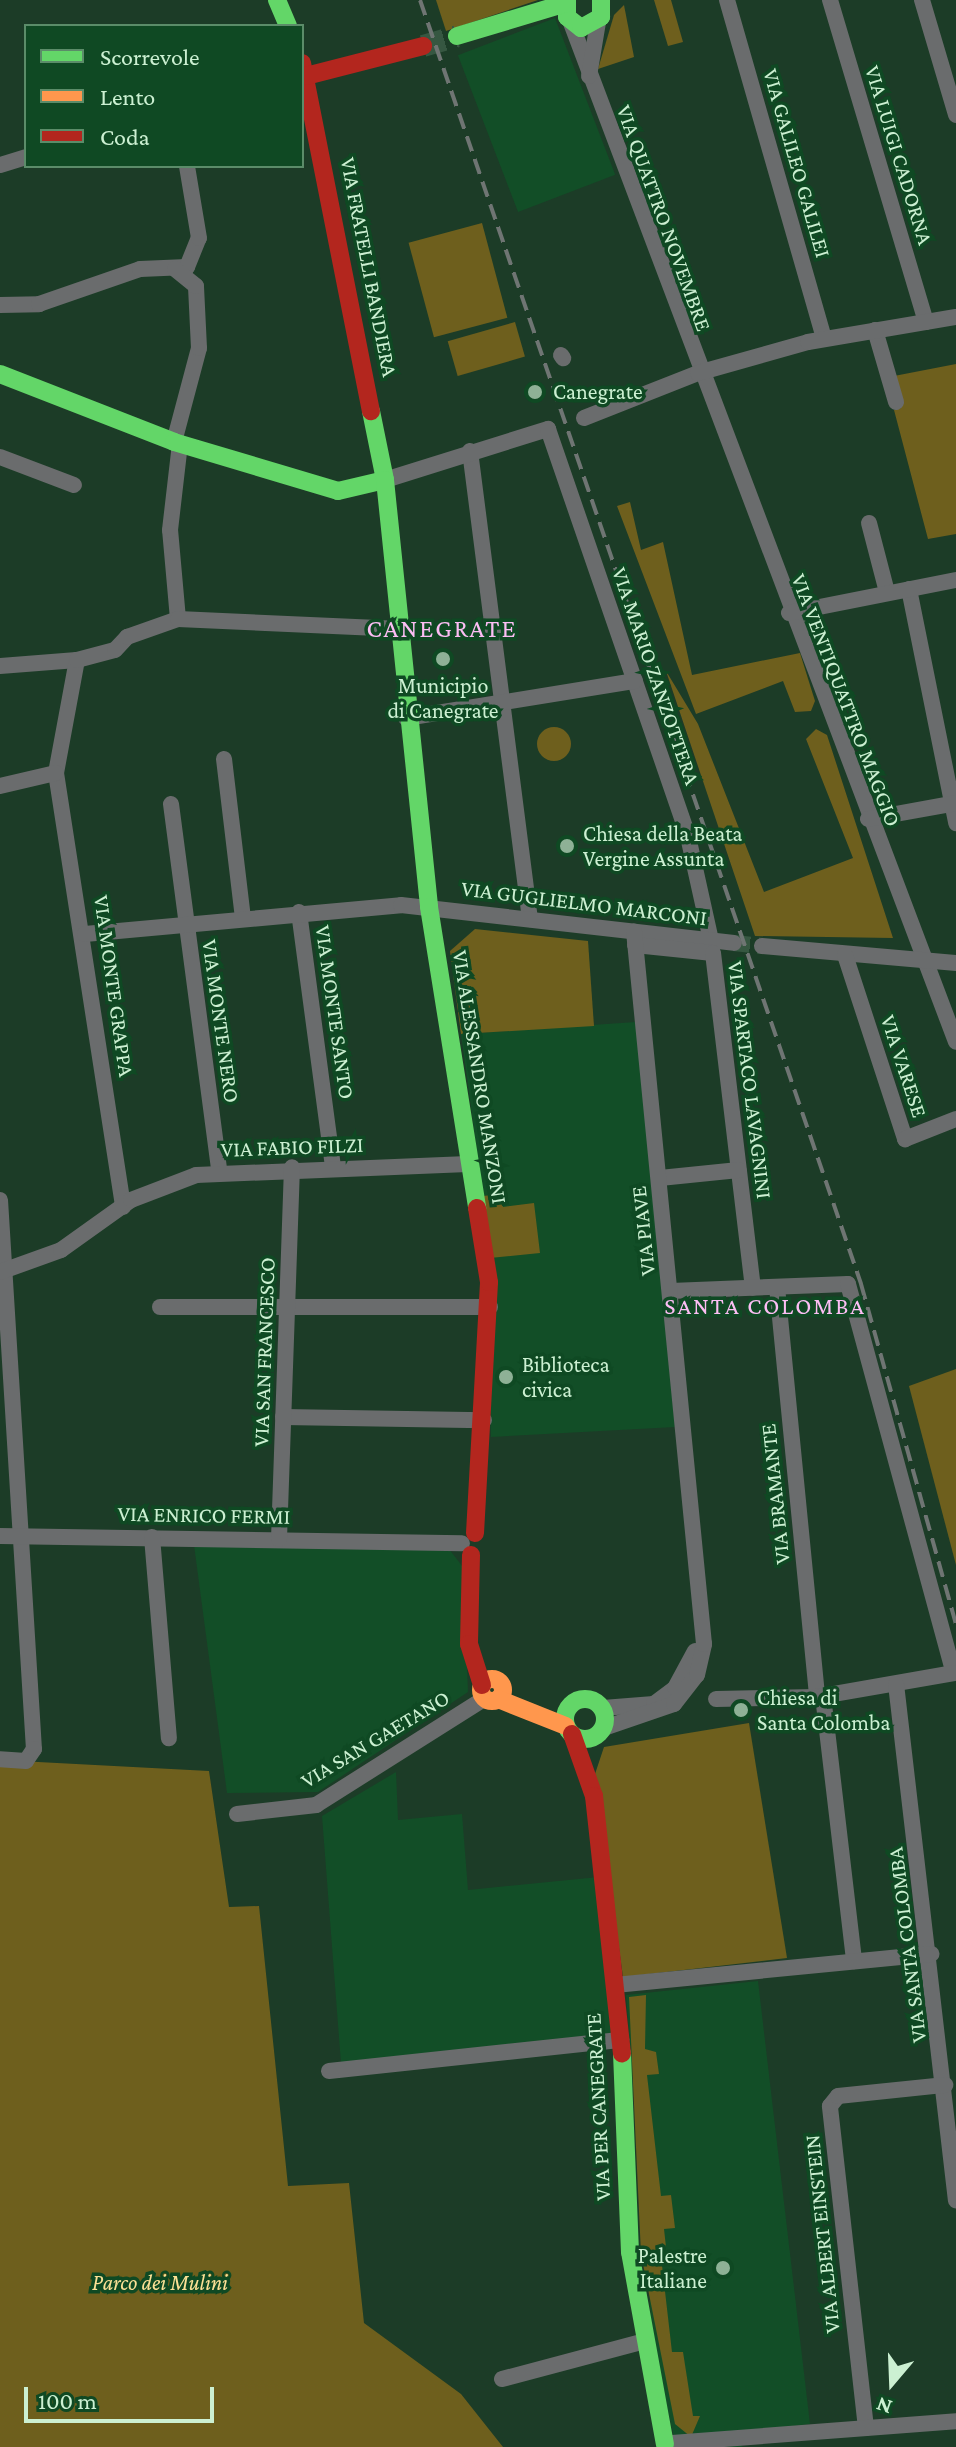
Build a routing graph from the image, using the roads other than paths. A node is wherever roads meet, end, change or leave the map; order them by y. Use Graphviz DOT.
graph roads {
  1 [pos="277,0"];
  2 [pos="601,0"];
  3 [pos="727,0"];
  4 [pos="830,0"];
  5 [pos="922,0"];
  6 [pos="568,11"];
  7 [pos="598,22"];
  8 [pos="287,24"];
  9 [pos="457,36"];
  10 [pos="423,46"];
  11 [pos="304,72"];
  12 [pos="304,77"];
  13 [pos="589,78"];
  14 [pos="956,115"];
  15 [pos="24,158"];
  16 [pos="0,165"];
  17 [pos="187,168"];
  18 [pos="175,269"];
  19 [pos="0,305"];
  20 [pos="956,317"];
  21 [pos="926,322"];
  22 [pos="875,330"];
  23 [pos="824,338"];
  24 [pos="698,373"];
  25 [pos="0,374"];
  26 [pos="896,402"];
  27 [pos="584,418"];
  28 [pos="177,443"];
  29 [pos="470,451"];
  30 [pos="0,457"];
  31 [pos="385,480"];
  32 [pos="74,485"];
  33 [pos="869,523"];
  34 [pos="956,580"];
  35 [pos="909,589"];
  36 [pos="887,592"];
  37 [pos="789,613"];
  38 [pos="178,619"];
  39 [pos="395,629"];
  40 [pos="77,660"];
  41 [pos="0,666"];
  42 [pos="635,681"];
  43 [pos="503,705"];
  44 [pos="406,718"];
  45 [pos="224,759"];
  46 [pos="56,773"];
  47 [pos="0,786"];
  48 [pos="171,804"];
  49 [pos="954,804"];
  50 [pos="868,819"];
  51 [pos="956,823"];
  52 [pos="429,907"];
  53 [pos="299,912"];
  54 [pos="243,918"];
  55 [pos="530,919"];
  56 [pos="186,925"];
  57 [pos="85,934"];
  58 [pos="634,938"];
  59 [pos="711,940"];
  60 [pos="734,943"];
  61 [pos="762,946"];
  62 [pos="845,955"];
  63 [pos="956,963"];
  64 [pos="927,964"];
  65 [pos="956,1042"];
  66 [pos="956,1119"];
  67 [pos="468,1164"];
  68 [pos="333,1166"];
  69 [pos="292,1167"];
  70 [pos="219,1170"];
  71 [pos="739,1170"];
  72 [pos="660,1178"];
  73 [pos="0,1200"];
  74 [pos="123,1207"];
  75 [pos="2,1271"];
  76 [pos="777,1287"];
  77 [pos="753,1288"];
  78 [pos="671,1291"];
  79 [pos="160,1307"];
  80 [pos="287,1307"];
  81 [pos="490,1307"];
  82 [pos="283,1417"];
  83 [pos="484,1420"];
  84 [pos="19,1534"];
  85 [pos="0,1536"];
  86 [pos="152,1537"];
  87 [pos="279,1539"];
  88 [pos="469,1544"];
  89 [pos="954,1673"];
  90 [pos="896,1684"];
  91 [pos="683,1688"];
  92 [pos="493,1690"];
  93 [pos="820,1696"];
  94 [pos="716,1699"];
  95 [pos="569,1706"];
  96 [pos="603,1708"];
  97 [pos="535,1710"];
  98 [pos="569,1730"];
  99 [pos="602,1731"];
  100 [pos="169,1738"];
  101 [pos="0,1759"];
  102 [pos="590,1777"];
  103 [pos="237,1814"];
  104 [pos="931,1954"];
  105 [pos="854,1961"];
  106 [pos="615,1985"];
  107 [pos="621,2040"];
  108 [pos="329,2071"];
  109 [pos="945,2085"];
  110 [pos="956,2201"];
  111 [pos="645,2341"];
  112 [pos="502,2379"];
  113 [pos="956,2421"];
  114 [pos="866,2428"];
  115 [pos="672,2443"];
  116 [pos="745,2443"];
  1 -- 8 [label="street"];
  2 -- 7 [label="street"];
  3 -- 23 [label="street, VIA GALILEO GALILEI"];
  4 -- 21 [label="street, VIA LUIGI CADORNA"];
  5 -- 14 [label="street"];
  6 -- 7 [label="street"];
  6 -- 9 [label="street"];
  6 -- 13 [label="street, VIA QUATTRO NOVEMBRE"];
  7 -- 13 [label="street, VIA QUATTRO NOVEMBRE"];
  10 -- 11 [label="street"];
  12 -- 31 [label="street, VIA FRATELLI BANDIERA"];
  13 -- 24 [label="street, VIA QUATTRO NOVEMBRE"];
  15 -- 16 [label="street"];
  17 -- 18 [label="street"];
  18 -- 19 [label="street"];
  18 -- 28 [label="street"];
  20 -- 21 [label="street"];
  21 -- 22 [label="street"];
  22 -- 23 [label="street"];
  22 -- 26 [label="street"];
  23 -- 24 [label="street"];
  24 -- 27 [label="street"];
  24 -- 37 [label="street, VIA VENTIQUATTRO MAGGIO"];
  25 -- 28 [label="street"];
  28 -- 31 [label="street"];
  28 -- 38 [label="street"];
  29 -- 31 [label="street"];
  29 -- 42 [label="street, VIA MARIO ZANZOTTERA"];
  29 -- 43 [label="street"];
  30 -- 32 [label="street"];
  31 -- 39 [label="street, VIA FRATELLI BANDIERA"];
  33 -- 36 [label="street"];
  34 -- 35 [label="street"];
  35 -- 36 [label="street"];
  35 -- 49 [label="street"];
  36 -- 37 [label="street"];
  37 -- 50 [label="street, VIA VENTIQUATTRO MAGGIO"];
  38 -- 39 [label="street"];
  38 -- 40 [label="street"];
  39 -- 44 [label="street, VIA ALESSANDRO MANZONI"];
  40 -- 41 [label="street"];
  40 -- 46 [label="street"];
  42 -- 43 [label="street"];
  42 -- 59 [label="street, VIA MARIO ZANZOTTERA"];
  43 -- 44 [label="street"];
  43 -- 55 [label="street"];
  44 -- 52 [label="street, VIA ALESSANDRO MANZONI"];
  45 -- 54 [label="street"];
  46 -- 47 [label="street"];
  46 -- 57 [label="street, VIA MONTE GRAPPA"];
  48 -- 56 [label="street, VIA MONTE NERO"];
  49 -- 50 [label="street"];
  49 -- 51 [label="street"];
  50 -- 64 [label="street, VIA VENTIQUATTRO MAGGIO"];
  52 -- 53 [label="street, VIA GUGLIELMO MARCONI"];
  52 -- 55 [label="street, VIA GUGLIELMO MARCONI"];
  52 -- 67 [label="street, VIA ALESSANDRO MANZONI"];
  53 -- 54 [label="street, VIA GUGLIELMO MARCONI"];
  53 -- 68 [label="street, VIA MONTE SANTO"];
  54 -- 56 [label="street, VIA GUGLIELMO MARCONI"];
  55 -- 58 [label="street, VIA GUGLIELMO MARCONI"];
  56 -- 57 [label="street, VIA GUGLIELMO MARCONI"];
  56 -- 70 [label="street, VIA MONTE NERO"];
  57 -- 74 [label="street, VIA MONTE GRAPPA"];
  58 -- 59 [label="street, VIA GUGLIELMO MARCONI"];
  58 -- 71 [label="street, VIA SPARTACO LAVAGNINI"];
  58 -- 72 [label="street, VIA PIAVE"];
  59 -- 60 [label="street, VIA GUGLIELMO MARCONI"];
  61 -- 62 [label="street"];
  62 -- 64 [label="street"];
  62 -- 66 [label="street, VIA VARESE"];
  63 -- 64 [label="street"];
  64 -- 65 [label="street, VIA VENTIQUATTRO MAGGIO"];
  67 -- 68 [label="street, VIA FABIO FILZI"];
  67 -- 81 [label="street, VIA ALESSANDRO MANZONI"];
  68 -- 69 [label="street, VIA FABIO FILZI"];
  69 -- 70 [label="street, VIA FABIO FILZI"];
  69 -- 80 [label="street, VIA SAN FRANCESCO"];
  70 -- 74 [label="street, VIA FABIO FILZI"];
  71 -- 72 [label="street"];
  71 -- 77 [label="street, VIA SPARTACO LAVAGNINI"];
  72 -- 78 [label="street, VIA PIAVE"];
  73 -- 75 [label="street"];
  74 -- 75 [label="street, VIA FABIO FILZI"];
  75 -- 84 [label="street"];
  76 -- 77 [label="street"];
  76 -- 89 [label="street"];
  76 -- 93 [label="street, VIA BRAMANTE"];
  77 -- 78 [label="street"];
  78 -- 91 [label="street, VIA PIAVE"];
  79 -- 80 [label="street"];
  80 -- 81 [label="street"];
  80 -- 82 [label="street, VIA SAN FRANCESCO"];
  81 -- 83 [label="street, VIA ALESSANDRO MANZONI"];
  82 -- 83 [label="street"];
  82 -- 87 [label="street, VIA SAN FRANCESCO"];
  83 -- 88 [label="street, VIA ALESSANDRO MANZONI"];
  84 -- 85 [label="street, VIA ENRICO FERMI"];
  84 -- 86 [label="street, VIA ENRICO FERMI"];
  84 -- 101 [label="street"];
  86 -- 87 [label="street, VIA ENRICO FERMI"];
  86 -- 100 [label="street"];
  87 -- 88 [label="street, VIA ENRICO FERMI"];
  88 -- 92 [label="street, VIA ALESSANDRO MANZONI"];
  89 -- 90 [label="street"];
  90 -- 93 [label="street"];
  90 -- 104 [label="street, VIA SANTA COLOMBA"];
  91 -- 96 [label="street"];
  91 -- 99 [label="street"];
  92 -- 97 [label="street"];
  92 -- 103 [label="street, VIA SAN GAETANO"];
  93 -- 94 [label="street"];
  93 -- 105 [label="street, VIA BRAMANTE"];
  95 -- 96 [label="street"];
  95 -- 97 [label="street"];
  95 -- 98 [label="street"];
  96 -- 99 [label="street, VIA PER CANEGRATE"];
  97 -- 98 [label="street"];
  98 -- 99 [label="street"];
  98 -- 102 [label="street, VIA PER CANEGRATE"];
  99 -- 102 [label="street, VIA PER CANEGRATE"];
  102 -- 106 [label="street, VIA PER CANEGRATE"];
  104 -- 105 [label="street"];
  104 -- 109 [label="street, VIA SANTA COLOMBA"];
  105 -- 106 [label="street"];
  106 -- 107 [label="street, VIA PER CANEGRATE"];
  107 -- 108 [label="street"];
  107 -- 111 [label="street, VIA PER CANEGRATE"];
  109 -- 110 [label="street, VIA SANTA COLOMBA"];
  109 -- 114 [label="street, VIA ALBERT EINSTEIN"];
  111 -- 112 [label="street"];
  111 -- 115 [label="street, VIA PER CANEGRATE"];
  113 -- 114 [label="street"];
  114 -- 116 [label="street"];
  115 -- 116 [label="street"];
}
